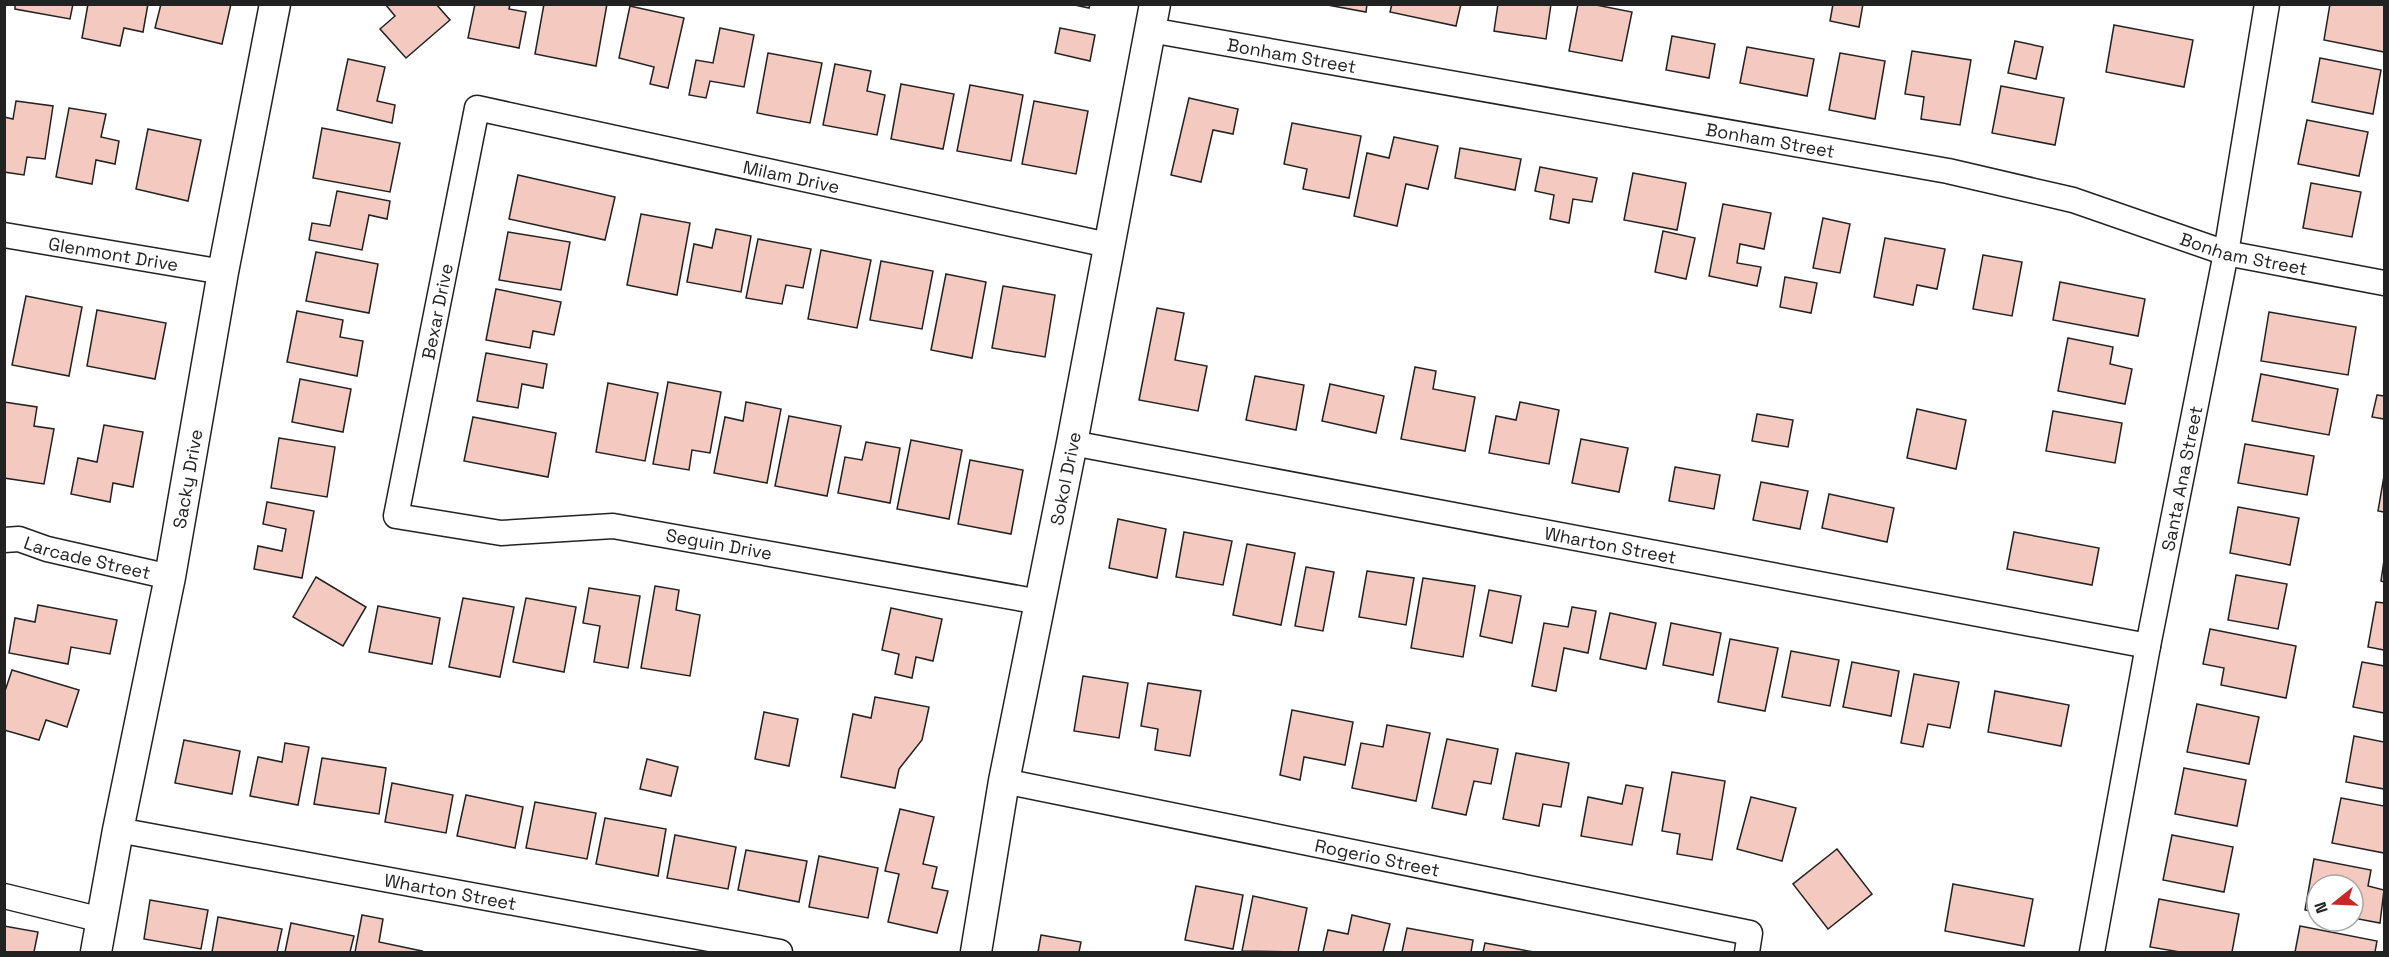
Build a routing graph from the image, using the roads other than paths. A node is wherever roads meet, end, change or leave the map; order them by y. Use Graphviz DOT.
graph roads {
  1 [pos="275,4"];
  2 [pos="2267,4"];
  3 [pos="1152,17"];
  4 [pos="477,108"];
  5 [pos="4,235"];
  6 [pos="1108,245"];
  7 [pos="2226,253"];
  8 [pos="223,272"];
  9 [pos="2385,283"];
  10 [pos="1071,443"];
  11 [pos="396,516"];
  12 [pos="4,540"];
  13 [pos="170,577"];
  14 [pos="1040,602"];
  15 [pos="2148,646"];
  16 [pos="1004,781"];
  17 [pos="118,830"];
  18 [pos="4,897"];
  19 [pos="102,920"];
  20 [pos="1749,943"];
  21 [pos="96,952"];
  22 [pos="780,952"];
  23 [pos="976,952"];
  24 [pos="2092,952"];
  1 -- 8 [label="street, Sacky Drive"];
  2 -- 7 [label="street, Santa Ana Street"];
  3 -- 6 [label="street, Sokol Drive"];
  3 -- 7 [label="street, Bonham Street"];
  4 -- 6 [label="street, Milam Drive"];
  4 -- 11 [label="street, Bexar Drive"];
  5 -- 8 [label="street, Glenmont Drive"];
  6 -- 10 [label="street, Sokol Drive"];
  7 -- 9 [label="street, Bonham Street"];
  7 -- 15 [label="street, Santa Ana Street"];
  8 -- 13 [label="street, Sacky Drive"];
  10 -- 14 [label="street, Sokol Drive"];
  10 -- 15 [label="street, Wharton Street"];
  11 -- 14 [label="street, Seguin Drive"];
  12 -- 13 [label="street, Larcade Street"];
  13 -- 17 [label="street, Sacky Drive"];
  14 -- 16 [label="street, Sokol Drive"];
  15 -- 24 [label="street, Santa Ana Street"];
  16 -- 20 [label="street, Rogerio Street"];
  16 -- 23 [label="street, Sokol Drive"];
  17 -- 19 [label="street, Sacky Drive"];
  17 -- 22 [label="street, Wharton Street"];
  18 -- 19 [label="street"];
  19 -- 21 [label="street, Sacky Drive"];
}
